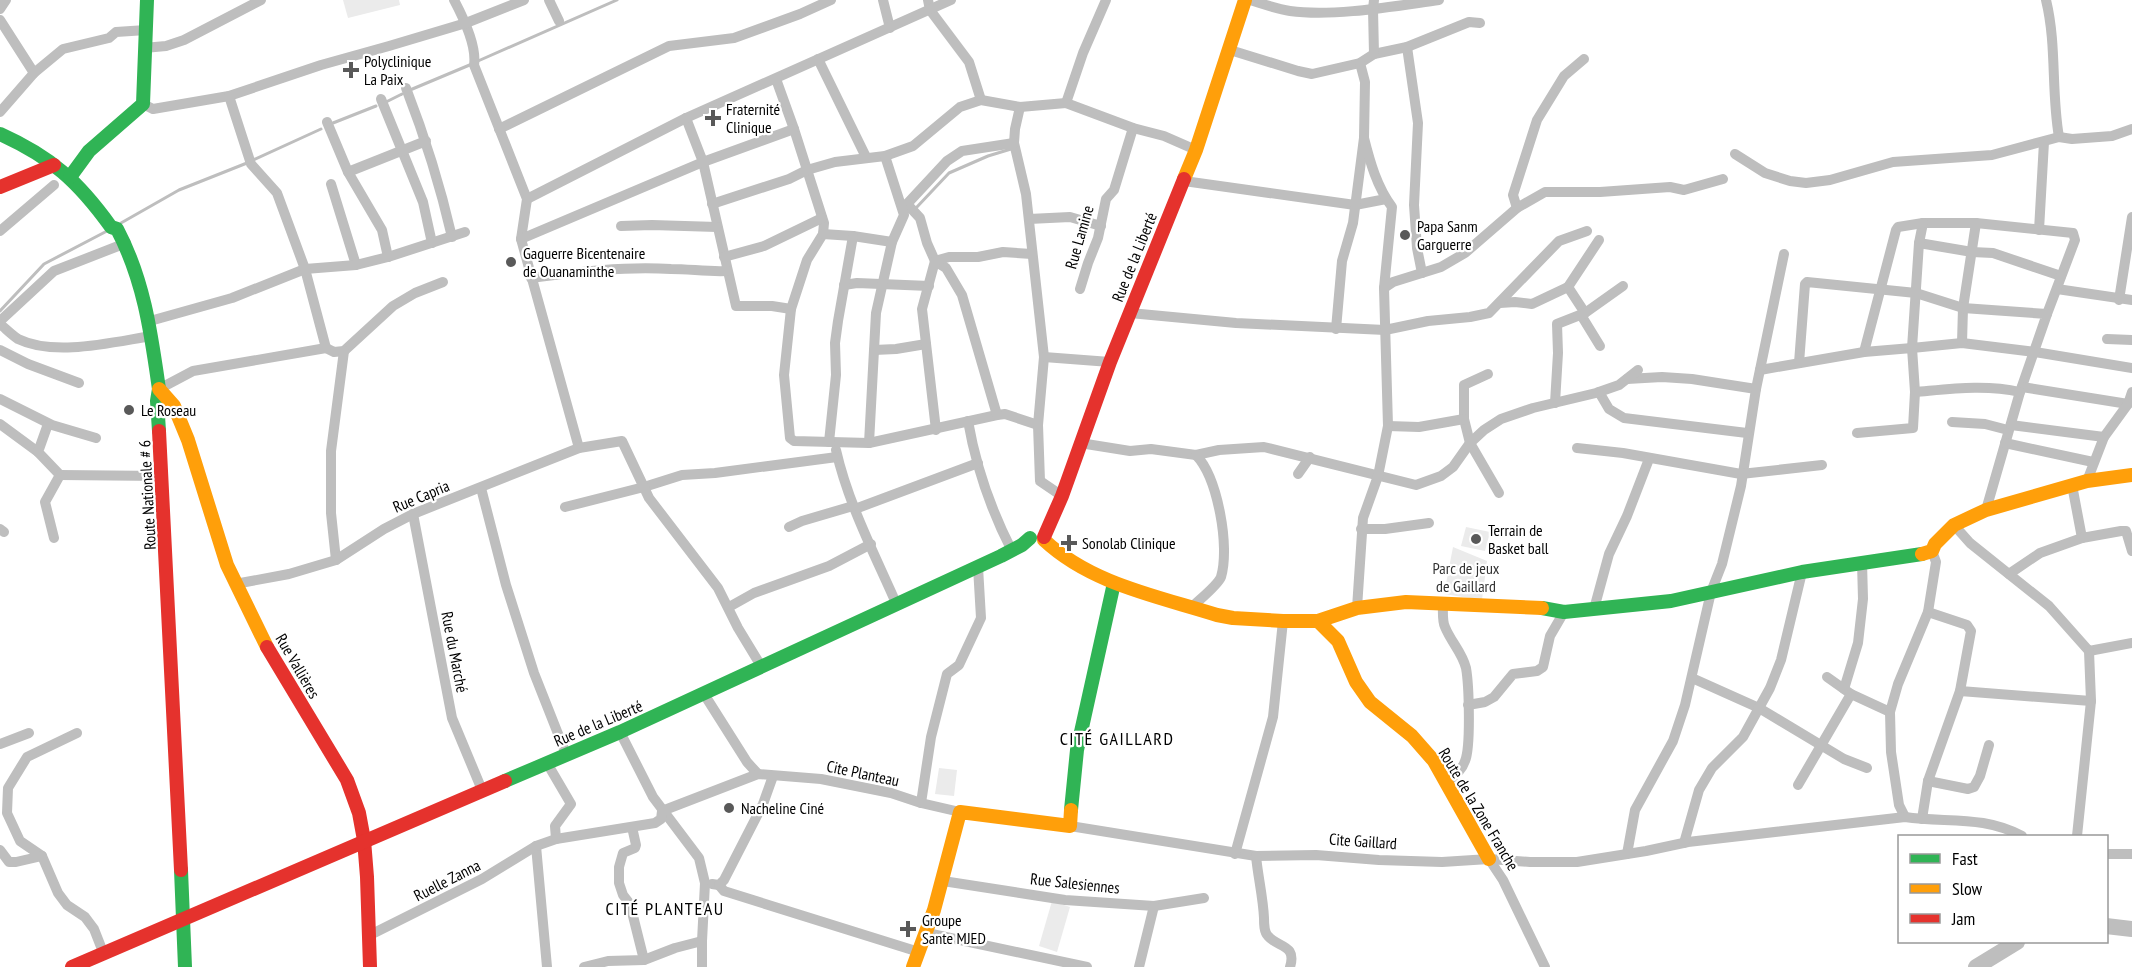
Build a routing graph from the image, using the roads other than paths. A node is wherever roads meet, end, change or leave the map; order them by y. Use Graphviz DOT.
graph roads {
  1 [pos="6,0"];
  2 [pos="147,0"];
  3 [pos="261,0"];
  4 [pos="454,0"];
  5 [pos="524,0"];
  6 [pos="549,0"];
  7 [pos="831,0"];
  8 [pos="883,0"];
  9 [pos="951,0"];
  10 [pos="1106,0"];
  11 [pos="1248,0"];
  12 [pos="1439,0"];
  13 [pos="2046,0"];
  14 [pos="1373,4"];
  15 [pos="929,5"];
  16 [pos="0,9"];
  17 [pos="0,20"];
  18 [pos="559,21"];
  19 [pos="466,22"];
  20 [pos="1480,23"];
  21 [pos="890,28"];
  22 [pos="146,30"];
  23 [pos="1407,47"];
  24 [pos="144,48"];
  25 [pos="1230,50"];
  26 [pos="1374,54"];
  27 [pos="818,59"];
  28 [pos="1584,59"];
  29 [pos="1360,63"];
  30 [pos="34,73"];
  31 [pos="776,79"];
  32 [pos="406,88"];
  33 [pos="229,96"];
  34 [pos="381,99"];
  35 [pos="981,100"];
  36 [pos="1066,103"];
  37 [pos="143,104"];
  38 [pos="1020,107"];
  39 [pos="0,112"];
  40 [pos="686,118"];
  41 [pos="327,122"];
  42 [pos="1133,128"];
  43 [pos="499,129"];
  44 [pos="794,129"];
  45 [pos="2132,129"];
  46 [pos="0,134"];
  47 [pos="2059,137"];
  48 [pos="1364,138"];
  49 [pos="426,141"];
  50 [pos="2044,142"];
  51 [pos="1016,148"];
  52 [pos="1196,150"];
  53 [pos="402,151"];
  54 [pos="1735,154"];
  55 [pos="885,156"];
  56 [pos="866,157"];
  57 [pos="703,162"];
  58 [pos="54,165"];
  59 [pos="807,170"];
  60 [pos="348,172"];
  61 [pos="70,177"];
  62 [pos="1723,180"];
  63 [pos="1184,181"];
  64 [pos="54,184"];
  65 [pos="331,184"];
  66 [pos="0,187"];
  67 [pos="527,199"];
  68 [pos="1386,199"];
  69 [pos="712,204"];
  70 [pos="1355,205"];
  71 [pos="1517,208"];
  72 [pos="906,209"];
  73 [pos="2132,217"];
  74 [pos="822,218"];
  75 [pos="1029,219"];
  76 [pos="1923,223"];
  77 [pos="1976,223"];
  78 [pos="621,226"];
  79 [pos="1101,226"];
  80 [pos="717,227"];
  81 [pos="2039,230"];
  82 [pos="0,231"];
  83 [pos="1587,231"];
  84 [pos="465,232"];
  85 [pos="823,234"];
  86 [pos="853,236"];
  87 [pos="452,237"];
  88 [pos="521,239"];
  89 [pos="1599,240"];
  90 [pos="892,242"];
  91 [pos="126,243"];
  92 [pos="432,243"];
  93 [pos="1919,243"];
  94 [pos="1972,252"];
  95 [pos="1032,254"];
  96 [pos="1784,254"];
  97 [pos="388,257"];
  98 [pos="724,257"];
  99 [pos="935,261"];
  100 [pos="356,265"];
  101 [pos="305,269"];
  102 [pos="727,271"];
  103 [pos="1422,273"];
  104 [pos="2061,276"];
  105 [pos="531,278"];
  106 [pos="443,282"];
  107 [pos="844,285"];
  108 [pos="882,285"];
  109 [pos="929,286"];
  110 [pos="1623,286"];
  111 [pos="1568,287"];
  112 [pos="1384,288"];
  113 [pos="1880,288"];
  114 [pos="1080,289"];
  115 [pos="2056,289"];
  116 [pos="1916,293"];
  117 [pos="2119,300"];
  118 [pos="2132,300"];
  119 [pos="1500,303"];
  120 [pos="1963,308"];
  121 [pos="791,309"];
  122 [pos="1130,312"];
  123 [pos="1583,314"];
  124 [pos="2047,314"];
  125 [pos="150,321"];
  126 [pos="0,323"];
  127 [pos="1336,329"];
  128 [pos="1385,330"];
  129 [pos="152,336"];
  130 [pos="2107,339"];
  131 [pos="2132,340"];
  132 [pos="1962,343"];
  133 [pos="926,344"];
  134 [pos="1600,346"];
  135 [pos="326,348"];
  136 [pos="1912,348"];
  137 [pos="0,350"];
  138 [pos="874,350"];
  139 [pos="344,351"];
  140 [pos="2035,351"];
  141 [pos="1864,352"];
  142 [pos="1044,357"];
  143 [pos="1110,362"];
  144 [pos="1799,363"];
  145 [pos="2132,368"];
  146 [pos="1638,370"];
  147 [pos="1760,370"];
  148 [pos="1488,374"];
  149 [pos="1627,379"];
  150 [pos="79,383"];
  151 [pos="159,389"];
  152 [pos="1756,389"];
  153 [pos="2021,389"];
  154 [pos="1599,392"];
  155 [pos="1915,392"];
  156 [pos="2132,392"];
  157 [pos="0,399"];
  158 [pos="1556,403"];
  159 [pos="2128,404"];
  160 [pos="997,415"];
  161 [pos="1464,419"];
  162 [pos="968,421"];
  163 [pos="1952,422"];
  164 [pos="0,424"];
  165 [pos="48,424"];
  166 [pos="1038,425"];
  167 [pos="1388,426"];
  168 [pos="2010,428"];
  169 [pos="936,430"];
  170 [pos="1747,433"];
  171 [pos="1857,433"];
  172 [pos="2104,437"];
  173 [pos="96,438"];
  174 [pos="832,442"];
  175 [pos="869,443"];
  176 [pos="1080,443"];
  177 [pos="1470,443"];
  178 [pos="2005,443"];
  179 [pos="579,448"];
  180 [pos="1577,448"];
  181 [pos="38,452"];
  182 [pos="1196,455"];
  183 [pos="837,457"];
  184 [pos="1310,458"];
  185 [pos="1649,459"];
  186 [pos="2093,462"];
  187 [pos="978,463"];
  188 [pos="1822,465"];
  189 [pos="1298,474"];
  190 [pos="1741,474"];
  191 [pos="60,475"];
  192 [pos="1378,476"];
  193 [pos="2132,476"];
  194 [pos="162,477"];
  195 [pos="2087,481"];
  196 [pos="2072,485"];
  197 [pos="644,487"];
  198 [pos="481,488"];
  199 [pos="1499,493"];
  200 [pos="1062,496"];
  201 [pos="566,507"];
  202 [pos="854,508"];
  203 [pos="1986,510"];
  204 [pos="413,514"];
  205 [pos="1429,523"];
  206 [pos="1954,525"];
  207 [pos="789,528"];
  208 [pos="1361,529"];
  209 [pos="54,538"];
  210 [pos="2082,538"];
  211 [pos="1036,541"];
  212 [pos="871,544"];
  213 [pos="1932,551"];
  214 [pos="2132,551"];
  215 [pos="336,560"];
  216 [pos="1862,562"];
  217 [pos="978,567"];
  218 [pos="1802,572"];
  219 [pos="2009,574"];
  220 [pos="1114,583"];
  221 [pos="236,584"];
  222 [pos="1710,592"];
  223 [pos="896,603"];
  224 [pos="1443,604"];
  225 [pos="729,607"];
  226 [pos="1192,607"];
  227 [pos="1357,608"];
  228 [pos="1594,609"];
  229 [pos="1564,612"];
  230 [pos="1928,612"];
  231 [pos="1282,621"];
  232 [pos="1318,621"];
  233 [pos="2132,643"];
  234 [pos="2089,651"];
  235 [pos="761,666"];
  236 [pos="1827,677"];
  237 [pos="1692,678"];
  238 [pos="1960,691"];
  239 [pos="1847,692"];
  240 [pos="704,694"];
  241 [pos="2091,701"];
  242 [pos="1468,705"];
  243 [pos="1759,708"];
  244 [pos="1890,712"];
  245 [pos="620,732"];
  246 [pos="29,733"];
  247 [pos="77,733"];
  248 [pos="0,744"];
  249 [pos="1821,744"];
  250 [pos="1989,745"];
  251 [pos="566,754"];
  252 [pos="548,763"];
  253 [pos="1867,768"];
  254 [pos="758,774"];
  255 [pos="773,776"];
  256 [pos="1928,781"];
  257 [pos="1447,782"];
  258 [pos="1798,785"];
  259 [pos="482,790"];
  260 [pos="921,803"];
  261 [pos="662,811"];
  262 [pos="960,812"];
  263 [pos="1905,817"];
  264 [pos="1922,819"];
  265 [pos="1070,826"];
  266 [pos="632,827"];
  267 [pos="2019,835"];
  268 [pos="2076,835"];
  269 [pos="556,839"];
  270 [pos="364,840"];
  271 [pos="1684,843"];
  272 [pos="536,846"];
  273 [pos="0,850"];
  274 [pos="1235,854"];
  275 [pos="1627,854"];
  276 [pos="2108,854"];
  277 [pos="2132,854"];
  278 [pos="42,856"];
  279 [pos="1256,856"];
  280 [pos="1489,859"];
  281 [pos="943,882"];
  282 [pos="705,883"];
  283 [pos="719,885"];
  284 [pos="1204,898"];
  285 [pos="1154,906"];
  286 [pos="182,920"];
  287 [pos="927,933"];
  288 [pos="369,935"];
  289 [pos="702,941"];
  290 [pos="103,952"];
  291 [pos="919,952"];
  292 [pos="644,960"];
  293 [pos="72,967"];
  294 [pos="185,967"];
  295 [pos="370,967"];
  296 [pos="547,967"];
  297 [pos="584,967"];
  298 [pos="702,967"];
  299 [pos="913,967"];
  300 [pos="1087,967"];
  301 [pos="1139,967"];
  302 [pos="1290,967"];
  303 [pos="1545,967"];
  1 -- 16 [label="street"];
  2 -- 22 [label="street"];
  3 -- 24 [label="street"];
  4 -- 19 [label="street"];
  5 -- 19 [label="street"];
  6 -- 18 [label="street"];
  7 -- 43 [label="street"];
  8 -- 21 [label="street"];
  9 -- 15 [label="street"];
  10 -- 36 [label="street"];
  11 -- 14 [label="street"];
  11 -- 25 [label="street, Rue de la Liberté"];
  12 -- 14 [label="street"];
  13 -- 47 [label="street"];
  14 -- 26 [label="street"];
  15 -- 21 [label="street"];
  15 -- 35 [label="street"];
  17 -- 30 [label="street"];
  19 -- 33 [label="street"];
  19 -- 43 [label="street"];
  20 -- 23 [label="street"];
  21 -- 27 [label="street"];
  22 -- 24 [label="street"];
  22 -- 30 [label="street"];
  23 -- 26 [label="street"];
  23 -- 103 [label="street"];
  24 -- 37 [label="street"];
  25 -- 29 [label="street"];
  25 -- 52 [label="street, Rue de la Liberté"];
  26 -- 29 [label="street"];
  27 -- 31 [label="street"];
  27 -- 56 [label="street"];
  28 -- 71 [label="street"];
  29 -- 48 [label="street"];
  30 -- 39 [label="street"];
  31 -- 40 [label="street"];
  31 -- 44 [label="street"];
  32 -- 49 [label="street"];
  33 -- 37 [label="street"];
  33 -- 101 [label="street"];
  34 -- 53 [label="street"];
  35 -- 38 [label="street"];
  35 -- 55 [label="street"];
  36 -- 38 [label="street"];
  36 -- 42 [label="street"];
  37 -- 61 [label="street"];
  38 -- 51 [label="street"];
  40 -- 57 [label="street"];
  40 -- 67 [label="street"];
  41 -- 60 [label="street"];
  42 -- 52 [label="street"];
  42 -- 79 [label="street, Rue Lamine"];
  43 -- 67 [label="street"];
  44 -- 57 [label="street"];
  44 -- 59 [label="street"];
  45 -- 47 [label="street"];
  46 -- 58 [label="street, Route Nationale # 6"];
  47 -- 50 [label="street"];
  48 -- 68 [label="street"];
  48 -- 70 [label="street"];
  49 -- 53 [label="street"];
  49 -- 87 [label="street"];
  50 -- 54 [label="street"];
  50 -- 81 [label="street"];
  51 -- 72 [label="street"];
  51 -- 75 [label="street"];
  52 -- 63 [label="street, Rue de la Liberté"];
  53 -- 60 [label="street"];
  53 -- 92 [label="street"];
  55 -- 56 [label="street"];
  55 -- 72 [label="street"];
  56 -- 59 [label="street"];
  57 -- 69 [label="street"];
  57 -- 88 [label="street"];
  58 -- 61 [label="street, Route Nationale # 6"];
  58 -- 66 [label="street"];
  59 -- 69 [label="street"];
  59 -- 74 [label="street"];
  60 -- 97 [label="street"];
  61 -- 91 [label="street, Route Nationale # 6"];
  62 -- 71 [label="street"];
  63 -- 70 [label="street"];
  63 -- 122 [label="street, Rue de la Liberté"];
  64 -- 82 [label="street"];
  65 -- 100 [label="street"];
  67 -- 88 [label="street"];
  68 -- 70 [label="street"];
  68 -- 112 [label="street"];
  69 -- 80 [label="street"];
  70 -- 127 [label="street"];
  71 -- 103 [label="street"];
  72 -- 90 [label="street"];
  72 -- 99 [label="street"];
  73 -- 117 [label="street"];
  74 -- 85 [label="street"];
  74 -- 98 [label="street"];
  75 -- 79 [label="street"];
  75 -- 95 [label="street"];
  76 -- 77 [label="street"];
  76 -- 93 [label="street"];
  76 -- 113 [label="street"];
  77 -- 81 [label="street"];
  77 -- 94 [label="street"];
  78 -- 80 [label="street"];
  79 -- 114 [label="street, Rue Lamine"];
  80 -- 98 [label="street"];
  81 -- 104 [label="street"];
  83 -- 119 [label="street"];
  84 -- 87 [label="street"];
  85 -- 86 [label="street"];
  85 -- 121 [label="street"];
  86 -- 90 [label="street"];
  86 -- 107 [label="street"];
  87 -- 92 [label="street"];
  88 -- 105 [label="street"];
  89 -- 111 [label="street"];
  90 -- 108 [label="street"];
  91 -- 125 [label="street, Route Nationale # 6"];
  91 -- 126 [label="street"];
  92 -- 97 [label="street"];
  93 -- 94 [label="street"];
  93 -- 116 [label="street"];
  94 -- 104 [label="street"];
  94 -- 120 [label="street"];
  95 -- 99 [label="street"];
  95 -- 142 [label="street"];
  96 -- 147 [label="street"];
  97 -- 100 [label="street"];
  98 -- 102 [label="street"];
  99 -- 109 [label="street"];
  99 -- 160 [label="street"];
  100 -- 101 [label="street"];
  101 -- 125 [label="street"];
  101 -- 135 [label="street"];
  102 -- 105 [label="street"];
  102 -- 121 [label="street"];
  103 -- 112 [label="street"];
  104 -- 115 [label="street"];
  105 -- 179 [label="street"];
  106 -- 139 [label="street"];
  107 -- 108 [label="street"];
  107 -- 174 [label="street"];
  108 -- 109 [label="street"];
  108 -- 138 [label="street"];
  109 -- 133 [label="street"];
  110 -- 123 [label="street"];
  111 -- 119 [label="street"];
  111 -- 123 [label="street"];
  112 -- 128 [label="street"];
  113 -- 116 [label="street"];
  113 -- 141 [label="street"];
  113 -- 144 [label="street"];
  115 -- 117 [label="street"];
  115 -- 124 [label="street"];
  116 -- 120 [label="street"];
  116 -- 136 [label="street"];
  117 -- 118 [label="street"];
  119 -- 128 [label="street"];
  120 -- 124 [label="street"];
  120 -- 132 [label="street"];
  121 -- 174 [label="street"];
  122 -- 127 [label="street"];
  122 -- 143 [label="street, Rue de la Liberté"];
  123 -- 134 [label="street"];
  123 -- 158 [label="street"];
  124 -- 140 [label="street"];
  125 -- 129 [label="street, Route Nationale # 6"];
  126 -- 129 [label="street"];
  127 -- 128 [label="street"];
  128 -- 167 [label="street"];
  129 -- 151 [label="street, Route Nationale # 6"];
  130 -- 131 [label="street"];
  132 -- 136 [label="street"];
  132 -- 140 [label="street"];
  133 -- 138 [label="street"];
  133 -- 169 [label="street"];
  135 -- 139 [label="street"];
  135 -- 151 [label="street"];
  136 -- 141 [label="street"];
  136 -- 155 [label="street"];
  137 -- 150 [label="street"];
  138 -- 175 [label="street"];
  139 -- 215 [label="street"];
  140 -- 145 [label="street"];
  140 -- 153 [label="street"];
  141 -- 144 [label="street"];
  142 -- 143 [label="street"];
  142 -- 166 [label="street"];
  143 -- 176 [label="street, Rue de la Liberté"];
  144 -- 147 [label="street"];
  146 -- 149 [label="street"];
  147 -- 152 [label="street"];
  148 -- 161 [label="street"];
  149 -- 152 [label="street"];
  149 -- 154 [label="street"];
  151 -- 194 [label="street, Route Nationale # 6"];
  151 -- 221 [label="street, Rue Vallières"];
  152 -- 170 [label="street"];
  153 -- 155 [label="street"];
  153 -- 159 [label="street"];
  153 -- 168 [label="street"];
  154 -- 158 [label="street"];
  154 -- 170 [label="street"];
  155 -- 171 [label="street"];
  156 -- 159 [label="street"];
  157 -- 165 [label="street"];
  158 -- 177 [label="street"];
  159 -- 172 [label="street"];
  160 -- 162 [label="street"];
  160 -- 166 [label="street"];
  161 -- 167 [label="street"];
  161 -- 177 [label="street"];
  162 -- 169 [label="street"];
  162 -- 187 [label="street"];
  163 -- 168 [label="street"];
  164 -- 181 [label="street"];
  165 -- 173 [label="street"];
  165 -- 181 [label="street"];
  166 -- 200 [label="street"];
  167 -- 192 [label="street"];
  168 -- 172 [label="street"];
  168 -- 178 [label="street"];
  169 -- 175 [label="street"];
  170 -- 190 [label="street"];
  172 -- 186 [label="street"];
  174 -- 175 [label="street"];
  174 -- 183 [label="street"];
  176 -- 182 [label="street"];
  176 -- 200 [label="street, Rue de la Liberté"];
  177 -- 192 [label="street"];
  177 -- 199 [label="street"];
  178 -- 186 [label="street"];
  178 -- 203 [label="street"];
  179 -- 197 [label="street, Rue Capria"];
  179 -- 198 [label="street, Rue Capria"];
  180 -- 185 [label="street"];
  181 -- 191 [label="street"];
  182 -- 184 [label="street"];
  182 -- 226 [label="street"];
  183 -- 197 [label="street"];
  183 -- 202 [label="street"];
  184 -- 189 [label="street"];
  184 -- 192 [label="street"];
  185 -- 190 [label="street"];
  185 -- 228 [label="street"];
  186 -- 195 [label="street"];
  187 -- 202 [label="street"];
  187 -- 211 [label="street"];
  188 -- 190 [label="street"];
  190 -- 222 [label="street"];
  191 -- 194 [label="street"];
  191 -- 209 [label="street"];
  192 -- 208 [label="street"];
  193 -- 195 [label="street"];
  194 -- 286 [label="street, Route Nationale # 6"];
  195 -- 196 [label="street"];
  196 -- 203 [label="street"];
  196 -- 210 [label="street"];
  197 -- 201 [label="street"];
  197 -- 225 [label="street"];
  198 -- 204 [label="street, Rue Capria"];
  198 -- 251 [label="street"];
  200 -- 211 [label="street, Rue de la Liberté"];
  202 -- 207 [label="street"];
  202 -- 212 [label="street"];
  203 -- 206 [label="street"];
  204 -- 215 [label="street, Rue Capria"];
  204 -- 259 [label="street, Rue du Marché"];
  205 -- 208 [label="street"];
  206 -- 213 [label="street"];
  206 -- 219 [label="street"];
  208 -- 227 [label="street"];
  210 -- 214 [label="street"];
  210 -- 219 [label="street"];
  211 -- 217 [label="street, Rue de la Liberté"];
  211 -- 220 [label="street"];
  212 -- 223 [label="street"];
  212 -- 225 [label="street"];
  213 -- 216 [label="street"];
  213 -- 230 [label="street"];
  215 -- 221 [label="street, Rue Capria"];
  216 -- 218 [label="street"];
  216 -- 239 [label="street"];
  217 -- 223 [label="street, Rue de la Liberté"];
  217 -- 260 [label="street"];
  218 -- 222 [label="street"];
  218 -- 243 [label="street"];
  219 -- 234 [label="street"];
  220 -- 226 [label="street"];
  220 -- 265 [label="street"];
  221 -- 270 [label="street, Rue Vallières"];
  222 -- 228 [label="street"];
  222 -- 237 [label="street"];
  223 -- 235 [label="street, Rue de la Liberté"];
  224 -- 227 [label="street"];
  224 -- 229 [label="street"];
  224 -- 242 [label="street"];
  225 -- 235 [label="street"];
  226 -- 231 [label="street"];
  227 -- 232 [label="street"];
  228 -- 229 [label="street"];
  229 -- 242 [label="street"];
  230 -- 238 [label="street"];
  230 -- 244 [label="street"];
  231 -- 232 [label="street"];
  231 -- 274 [label="street"];
  232 -- 257 [label="street, Route de la Zone Franche"];
  233 -- 234 [label="street"];
  234 -- 241 [label="street"];
  235 -- 240 [label="street, Rue de la Liberté"];
  236 -- 239 [label="street"];
  237 -- 243 [label="street"];
  237 -- 275 [label="street"];
  238 -- 241 [label="street"];
  238 -- 256 [label="street"];
  239 -- 244 [label="street"];
  239 -- 249 [label="street"];
  240 -- 245 [label="street, Rue de la Liberté"];
  240 -- 254 [label="street"];
  241 -- 268 [label="street"];
  242 -- 257 [label="street"];
  243 -- 249 [label="street"];
  243 -- 271 [label="street"];
  244 -- 263 [label="street"];
  245 -- 251 [label="street, Rue de la Liberté"];
  245 -- 261 [label="street"];
  246 -- 248 [label="street"];
  247 -- 278 [label="street"];
  249 -- 253 [label="street"];
  249 -- 258 [label="street"];
  250 -- 256 [label="street"];
  251 -- 252 [label="street, Rue de la Liberté"];
  252 -- 259 [label="street, Rue de la Liberté"];
  252 -- 269 [label="street"];
  254 -- 255 [label="street, Cite Planteau"];
  254 -- 261 [label="street, Cite Planteau"];
  255 -- 260 [label="street, Cite Planteau"];
  255 -- 283 [label="street"];
  256 -- 264 [label="street"];
  257 -- 280 [label="street, Route de la Zone Franche"];
  259 -- 270 [label="street, Rue de la Liberté"];
  260 -- 262 [label="street, Cite Planteau"];
  261 -- 266 [label="street, Ruelle Zanna"];
  261 -- 282 [label="street"];
  262 -- 265 [label="street, Cite Gaillard"];
  262 -- 281 [label="street"];
  263 -- 264 [label="street, Cite Gaillard"];
  263 -- 271 [label="street, Cite Gaillard"];
  264 -- 267 [label="street, Cite Gaillard"];
  265 -- 274 [label="street, Cite Gaillard"];
  266 -- 269 [label="street, Ruelle Zanna"];
  266 -- 292 [label="street"];
  269 -- 272 [label="street, Ruelle Zanna"];
  270 -- 286 [label="street, Rue de la Liberté"];
  270 -- 288 [label="street, Rue Vallières"];
  271 -- 275 [label="street, Cite Gaillard"];
  272 -- 288 [label="street, Ruelle Zanna"];
  272 -- 296 [label="street"];
  273 -- 278 [label="street"];
  274 -- 279 [label="street, Cite Gaillard"];
  275 -- 280 [label="street, Cite Gaillard"];
  276 -- 277 [label="street"];
  278 -- 290 [label="street"];
  279 -- 280 [label="street, Cite Gaillard"];
  279 -- 302 [label="street"];
  280 -- 303 [label="street, Route de la Zone Franche"];
  281 -- 285 [label="street, Rue Salesiennes"];
  281 -- 287 [label="street"];
  282 -- 283 [label="street"];
  282 -- 289 [label="street"];
  283 -- 291 [label="street"];
  284 -- 285 [label="street, Rue Salesiennes"];
  285 -- 301 [label="street"];
  286 -- 290 [label="street, Rue de la Liberté"];
  286 -- 294 [label="street, Route Nationale # 6"];
  287 -- 291 [label="street"];
  287 -- 300 [label="street"];
  288 -- 295 [label="street, Rue Vallières"];
  289 -- 292 [label="street"];
  289 -- 298 [label="street"];
  290 -- 293 [label="street, Rue de la Liberté"];
  291 -- 299 [label="street"];
  292 -- 297 [label="street"];
}
